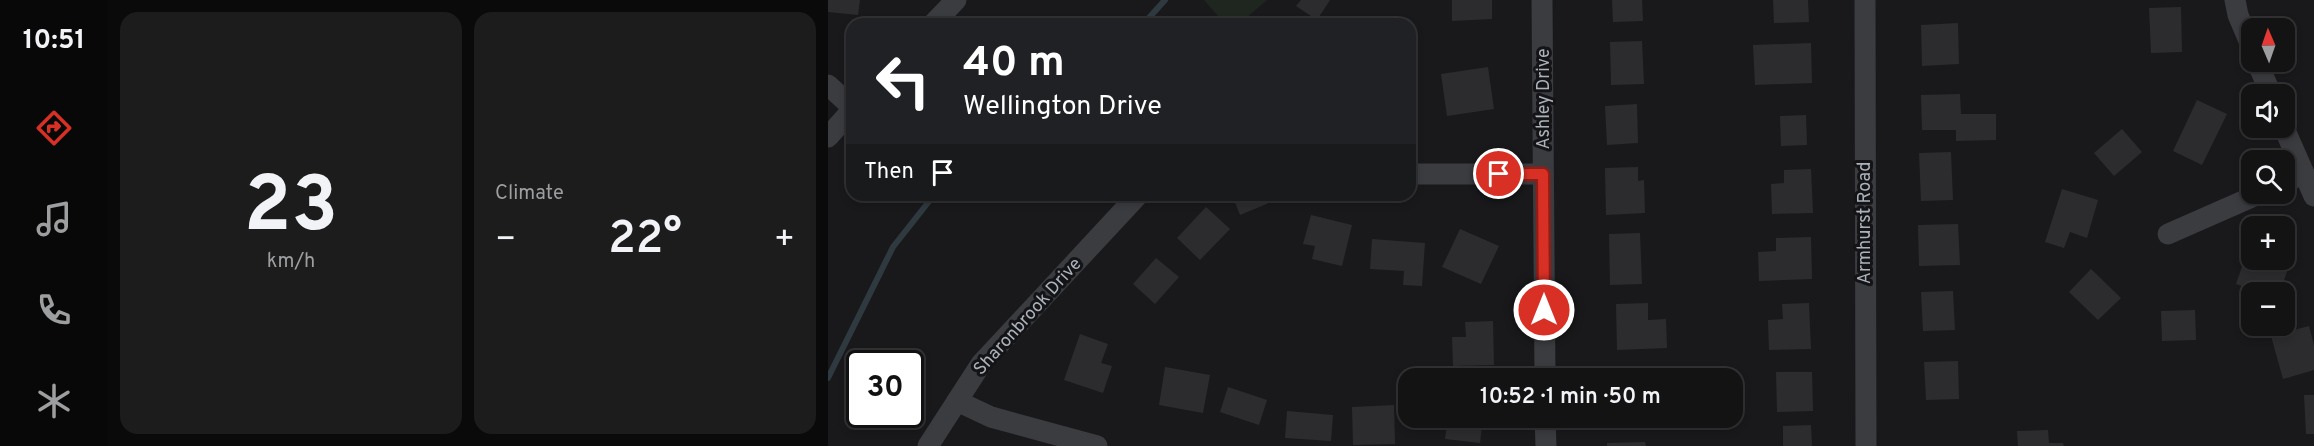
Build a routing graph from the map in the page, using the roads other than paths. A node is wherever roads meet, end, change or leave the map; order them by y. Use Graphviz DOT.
graph roads {
  1 [pos="956,0"];
  2 [pos="1542,0"];
  3 [pos="1865,0"];
  4 [pos="2235,0"];
  5 [pos="939,18"];
  6 [pos="2241,22"];
  7 [pos="828,85"];
  8 [pos="846,103"];
  9 [pos="846,116"];
  10 [pos="828,137"];
  11 [pos="1416,174"];
  12 [pos="1543,174"];
  13 [pos="2295,179"];
  14 [pos="2314,196"];
  15 [pos="1131,201"];
  16 [pos="2241,202"];
  17 [pos="2168,234"];
  18 [pos="1545,368"];
  19 [pos="957,401"];
  20 [pos="1545,428"];
  21 [pos="928,446"];
  22 [pos="1097,446"];
  23 [pos="1546,446"];
  24 [pos="1866,446"];
  1 -- 5 [label="street"];
  2 -- 12 [label="street, Ashley Drive"];
  3 -- 24 [label="street, Armhurst Road"];
  4 -- 6 [label="street"];
  7 -- 8 [label="street"];
  9 -- 10 [label="street"];
  11 -- 12 [label="street"];
  12 -- 18 [label="street, Ashley Drive"];
  13 -- 14 [label="street"];
  15 -- 19 [label="street, Sharonbrook Drive"];
  16 -- 17 [label="street"];
  19 -- 21 [label="street, Sharonbrook Drive"];
  19 -- 22 [label="street"];
  20 -- 23 [label="street"];
}
